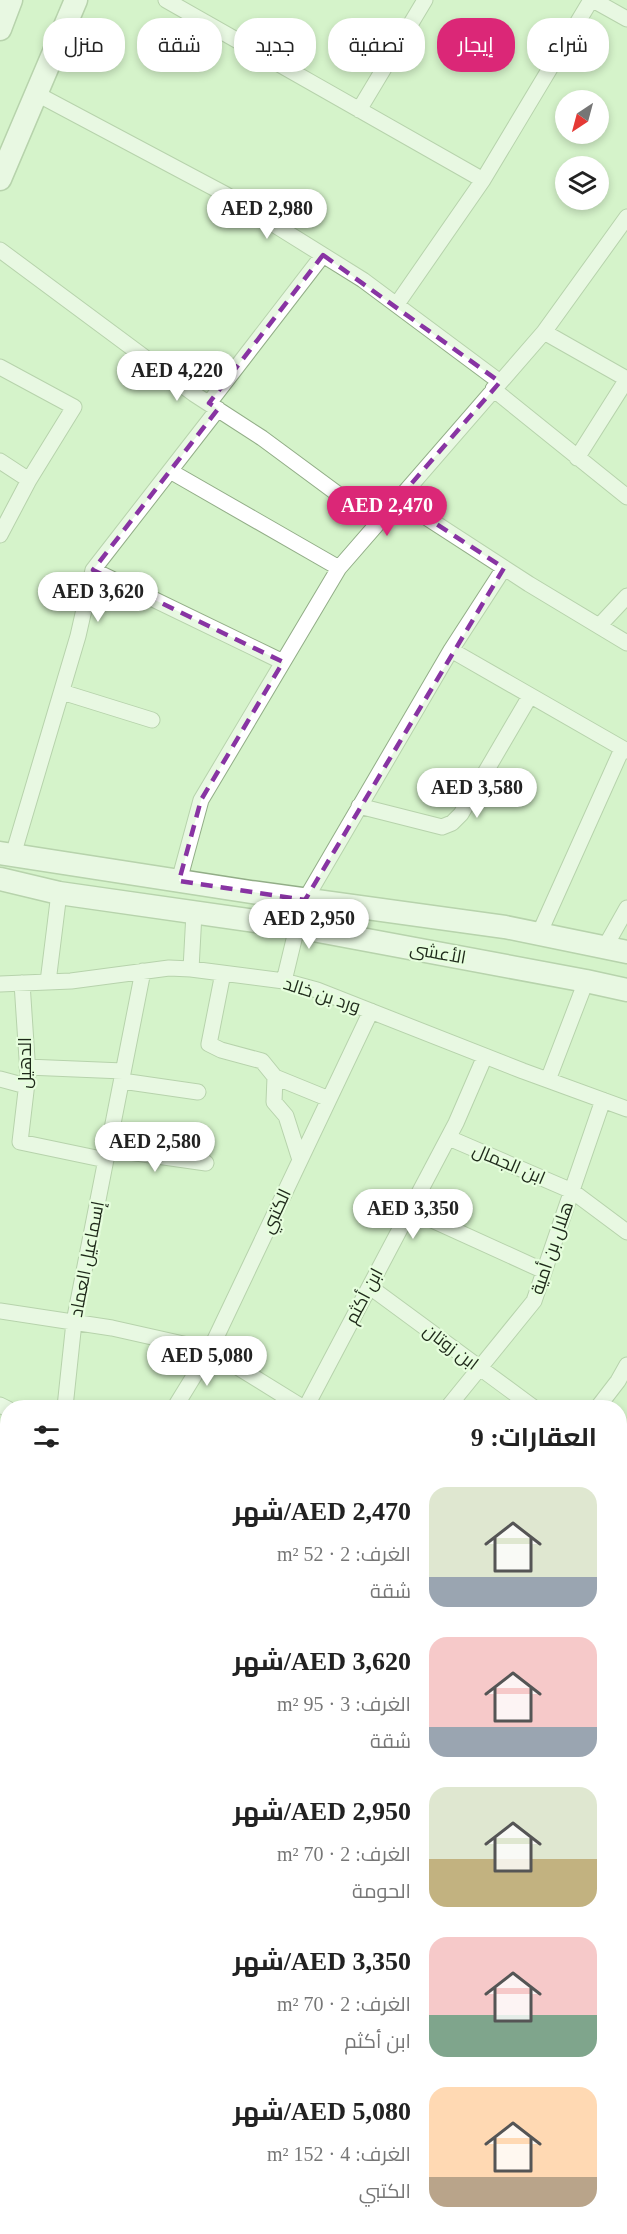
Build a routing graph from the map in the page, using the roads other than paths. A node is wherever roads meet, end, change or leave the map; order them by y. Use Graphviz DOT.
graph roads {
  1 [pos="11,0"];
  2 [pos="76,0"];
  3 [pos="166,0"];
  4 [pos="425,0"];
  5 [pos="592,0"];
  6 [pos="627,19"];
  7 [pos="0,29"];
  8 [pos="37,94"];
  9 [pos="359,110"];
  10 [pos="0,179"];
  11 [pos="483,180"];
  12 [pos="627,217"];
  13 [pos="0,250"];
  14 [pos="323,255"];
  15 [pos="397,304"];
  16 [pos="544,332"];
  17 [pos="0,367"];
  18 [pos="627,379"];
  19 [pos="497,386"];
  20 [pos="214,406"];
  21 [pos="578,458"];
  22 [pos="0,460"];
  23 [pos="170,471"];
  24 [pos="29,480"];
  25 [pos="627,497"];
  26 [pos="398,499"];
  27 [pos="377,523"];
  28 [pos="0,535"];
  29 [pos="339,568"];
  30 [pos="504,568"];
  31 [pos="93,570"];
  32 [pos="627,596"];
  33 [pos="599,626"];
  34 [pos="627,643"];
  35 [pos="451,650"];
  36 [pos="283,662"];
  37 [pos="62,692"];
  38 [pos="530,696"];
  39 [pos="152,720"];
  40 [pos="625,750"];
  41 [pos="359,806"];
  42 [pos="7,854"];
  43 [pos="0,879"];
  44 [pos="178,880"];
  45 [pos="59,893"];
  46 [pos="305,900"];
  47 [pos="627,908"];
  48 [pos="194,913"];
  49 [pos="297,927"];
  50 [pos="539,934"];
  51 [pos="605,947"];
  52 [pos="627,952"];
  53 [pos="191,969"];
  54 [pos="143,971"];
  55 [pos="223,973"];
  56 [pos="284,981"];
  57 [pos="586,981"];
  58 [pos="48,982"];
  59 [pos="22,983"];
  60 [pos="0,984"];
  61 [pos="627,990"];
  62 [pos="371,1011"];
  63 [pos="485,1056"];
  64 [pos="27,1067"];
  65 [pos="123,1076"];
  66 [pos="275,1077"];
  67 [pos="0,1079"];
  68 [pos="548,1080"];
  69 [pos="26,1086"];
  70 [pos="198,1092"];
  71 [pos="329,1099"];
  72 [pos="603,1100"];
  73 [pos="627,1108"];
  74 [pos="448,1138"];
  75 [pos="107,1154"];
  76 [pos="300,1160"];
  77 [pos="207,1163"];
  78 [pos="572,1191"];
  79 [pos="410,1210"];
  80 [pos="627,1232"];
  81 [pos="544,1270"];
  82 [pos="370,1287"];
  83 [pos="0,1311"];
  84 [pos="74,1322"];
  85 [pos="210,1350"];
  86 [pos="627,1365"];
  87 [pos="480,1368"];
  88 [pos="66,1400"];
  89 [pos="179,1400"];
  90 [pos="292,1400"];
  91 [pos="308,1400"];
  92 [pos="454,1400"];
  93 [pos="523,1400"];
  94 [pos="603,1400"];
  1 -- 7 [label="street"];
  2 -- 8 [label="street"];
  3 -- 9 [label="street"];
  4 -- 9 [label="street"];
  5 -- 6 [label="street"];
  5 -- 11 [label="street"];
  8 -- 10 [label="street"];
  8 -- 14 [label="street"];
  9 -- 11 [label="street"];
  11 -- 15 [label="street"];
  12 -- 16 [label="street"];
  13 -- 20 [label="street"];
  14 -- 15 [label="street"];
  14 -- 20 [label="street"];
  15 -- 19 [label="street"];
  16 -- 18 [label="street"];
  16 -- 19 [label="street"];
  17 -- 24 [label="street"];
  18 -- 21 [label="street"];
  19 -- 21 [label="street"];
  19 -- 26 [label="street"];
  20 -- 23 [label="street"];
  20 -- 27 [label="street"];
  21 -- 25 [label="street"];
  22 -- 24 [label="street"];
  23 -- 29 [label="street"];
  23 -- 31 [label="street"];
  24 -- 28 [label="street"];
  26 -- 27 [label="street"];
  26 -- 30 [label="street"];
  27 -- 29 [label="street"];
  29 -- 36 [label="street"];
  30 -- 33 [label="street"];
  30 -- 35 [label="street"];
  31 -- 36 [label="street"];
  31 -- 37 [label="street"];
  32 -- 33 [label="street"];
  33 -- 34 [label="street"];
  35 -- 38 [label="street"];
  35 -- 41 [label="street"];
  36 -- 44 [label="street"];
  37 -- 39 [label="street"];
  37 -- 42 [label="street"];
  38 -- 40 [label="street"];
  38 -- 41 [label="street"];
  40 -- 50 [label="street"];
  41 -- 46 [label="street"];
  42 -- 44 [label="street, الأعشى"];
  43 -- 45 [label="street, الأعشى"];
  44 -- 46 [label="street, الأعشى"];
  45 -- 48 [label="street, الأعشى"];
  45 -- 58 [label="street"];
  46 -- 50 [label="street, الأعشى"];
  47 -- 51 [label="street"];
  48 -- 49 [label="street, الأعشى"];
  48 -- 53 [label="street"];
  49 -- 56 [label="street"];
  49 -- 57 [label="street, الأعشى"];
  50 -- 51 [label="street, الأعشى"];
  51 -- 52 [label="street, الأعشى"];
  53 -- 54 [label="street, ورد بن خالد"];
  53 -- 55 [label="street, ورد بن خالد"];
  54 -- 58 [label="street, ورد بن خالد"];
  54 -- 65 [label="street, إسماعيل العماد"];
  55 -- 56 [label="street, ورد بن خالد"];
  55 -- 66 [label="street"];
  56 -- 62 [label="street, ورد بن خالد"];
  57 -- 61 [label="street, الأعشى"];
  57 -- 68 [label="street"];
  58 -- 59 [label="street, ورد بن خالد"];
  59 -- 60 [label="street, ورد بن خالد"];
  59 -- 64 [label="street, الدهيل"];
  62 -- 63 [label="street, ورد بن خالد"];
  62 -- 71 [label="street, الكتبي"];
  63 -- 68 [label="street, ورد بن خالد"];
  63 -- 74 [label="street, ابن أكثم"];
  64 -- 65 [label="street"];
  64 -- 69 [label="street, الدهيل"];
  65 -- 70 [label="street"];
  65 -- 75 [label="street, إسماعيل العماد"];
  66 -- 71 [label="street"];
  66 -- 76 [label="street"];
  67 -- 69 [label="street"];
  68 -- 72 [label="street, ورد بن خالد"];
  69 -- 75 [label="street, الدهيل"];
  71 -- 76 [label="street, الكتبي"];
  72 -- 73 [label="street, ورد بن خالد"];
  72 -- 78 [label="street, هلال بن أمية"];
  74 -- 78 [label="street, ابن الجمال"];
  74 -- 79 [label="street, ابن أكثم"];
  75 -- 77 [label="street"];
  75 -- 84 [label="street, إسماعيل العماد"];
  76 -- 85 [label="street, الكتبي"];
  78 -- 80 [label="street, ابن الجمال"];
  78 -- 81 [label="street, هلال بن أمية"];
  79 -- 81 [label="street"];
  79 -- 82 [label="street, ابن أكثم"];
  81 -- 87 [label="street, هلال بن أمية"];
  82 -- 87 [label="street, ابن زوتان"];
  82 -- 91 [label="street, ابن أكثم"];
  83 -- 84 [label="street"];
  84 -- 85 [label="street"];
  84 -- 88 [label="street, إسماعيل العماد"];
  85 -- 89 [label="street, الكتبي"];
  85 -- 90 [label="street"];
  86 -- 94 [label="street"];
  87 -- 92 [label="street, هلال بن أمية"];
  87 -- 93 [label="street, ابن زوتان"];
}
